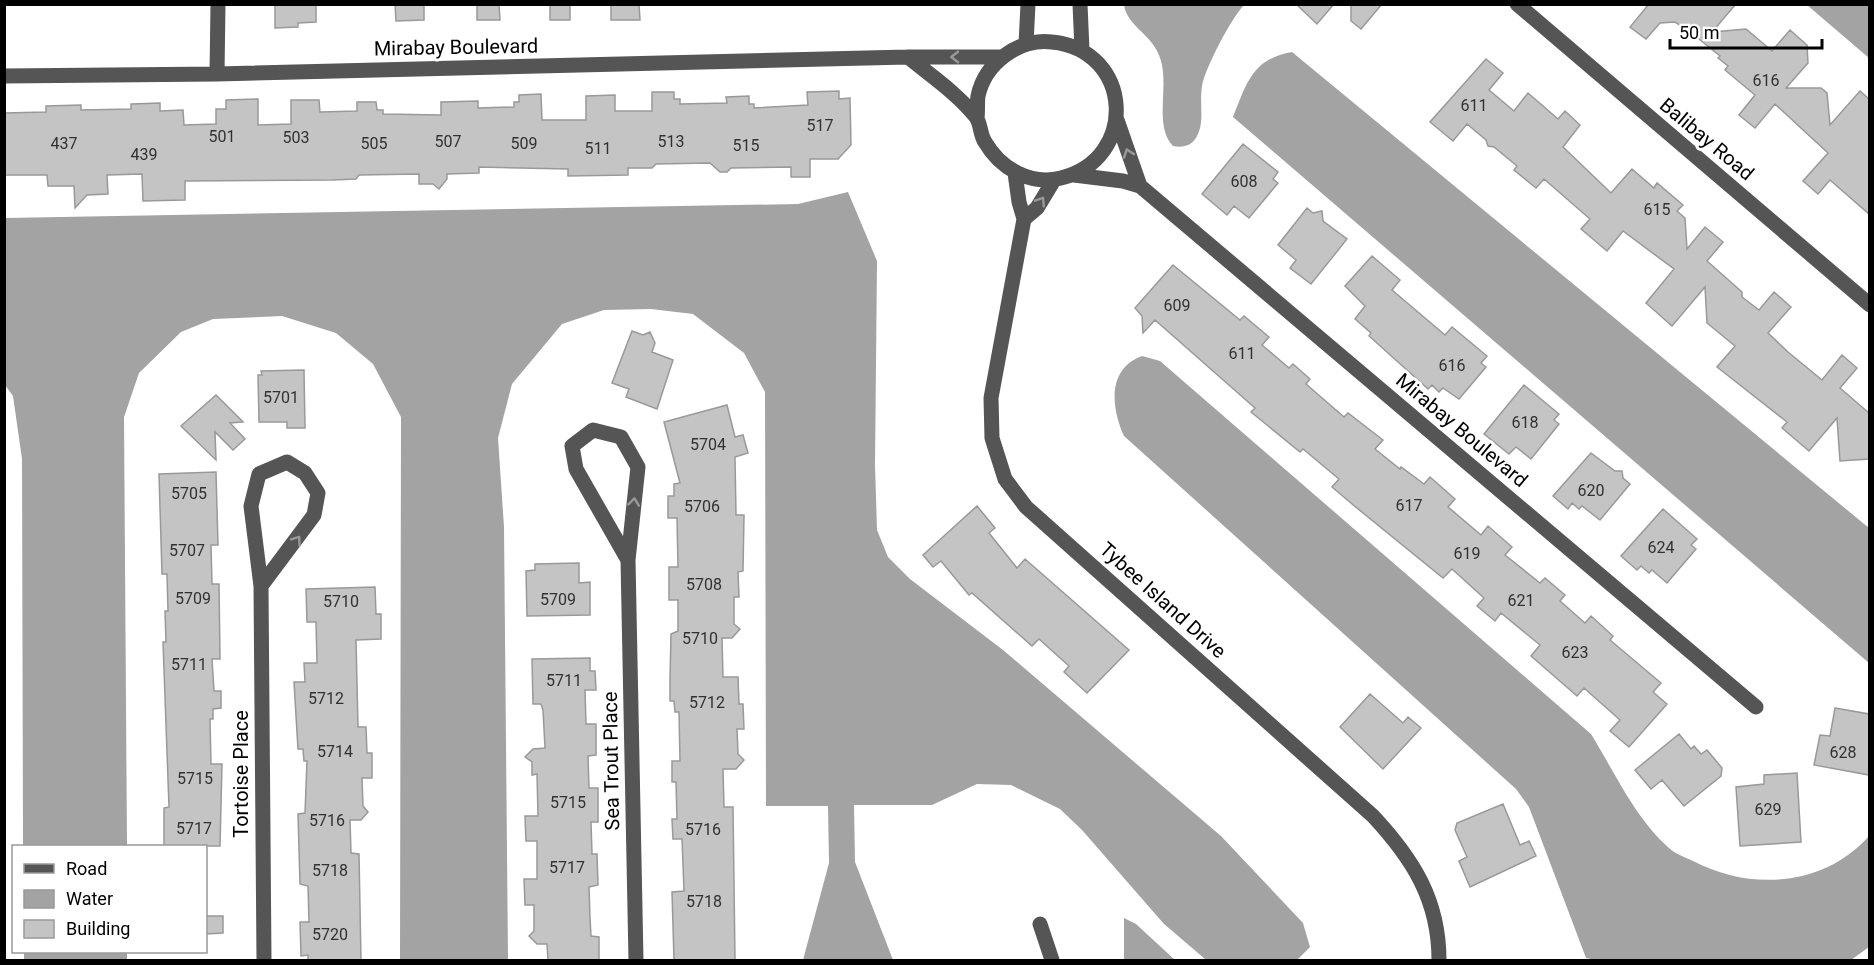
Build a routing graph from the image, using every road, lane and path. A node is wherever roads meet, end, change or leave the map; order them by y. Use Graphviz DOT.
graph roads {
  1 [pos="218,4"];
  2 [pos="1028,4"];
  3 [pos="1080,4"];
  4 [pos="1517,4"];
  5 [pos="1026,44"];
  6 [pos="1082,50"];
  7 [pos="908,57"];
  8 [pos="1002,57"];
  9 [pos="217,74"];
  10 [pos="4,76"];
  11 [pos="977,118"];
  12 [pos="1117,120"];
  13 [pos="1015,172"];
  14 [pos="1074,175"];
  15 [pos="1054,180"];
  16 [pos="1140,186"];
  17 [pos="1024,219"];
  18 [pos="1869,305"];
  19 [pos="628,560"];
  20 [pos="261,586"];
  21 [pos="1756,707"];
  22 [pos="1040,924"];
  23 [pos="264,960"];
  24 [pos="636,960"];
  25 [pos="1052,960"];
  26 [pos="1439,960"];
  1 -- 9 [label="street"];
  2 -- 5 [label="street"];
  3 -- 6 [label="street"];
  4 -- 18 [label="street, Balibay Road"];
  5 -- 6 [label="street, Mirabay Boulevard"];
  5 -- 8 [label="street, Mirabay Boulevard"];
  6 -- 12 [label="street, Mirabay Boulevard"];
  8 -- 7 [label="street, Mirabay Boulevard, one-way"];
  7 -- 9 [label="street, Mirabay Boulevard"];
  7 -- 11 [label="street, Mirabay Boulevard"];
  8 -- 11 [label="street, Mirabay Boulevard"];
  9 -- 10 [label="street, Mirabay Boulevard"];
  11 -- 13 [label="street, Mirabay Boulevard"];
  12 -- 14 [label="street, Mirabay Boulevard"];
  16 -- 12 [label="street, Mirabay Boulevard, one-way"];
  13 -- 15 [label="street, Mirabay Boulevard"];
  13 -- 17 [label="street, Tybee Island Drive"];
  14 -- 15 [label="street, Mirabay Boulevard"];
  14 -- 16 [label="street, Mirabay Boulevard"];
  17 -- 15 [label="street, one-way"];
  16 -- 21 [label="street, Mirabay Boulevard"];
  17 -- 26 [label="street, Tybee Island Drive"];
  19 -- 19 [label="street, Sea Trout Place, one-way"];
  19 -- 24 [label="street, Sea Trout Place"];
  20 -- 20 [label="street, Tortoise Place, one-way"];
  20 -- 23 [label="street, Tortoise Place"];
  22 -- 25 [label="street"];
}
